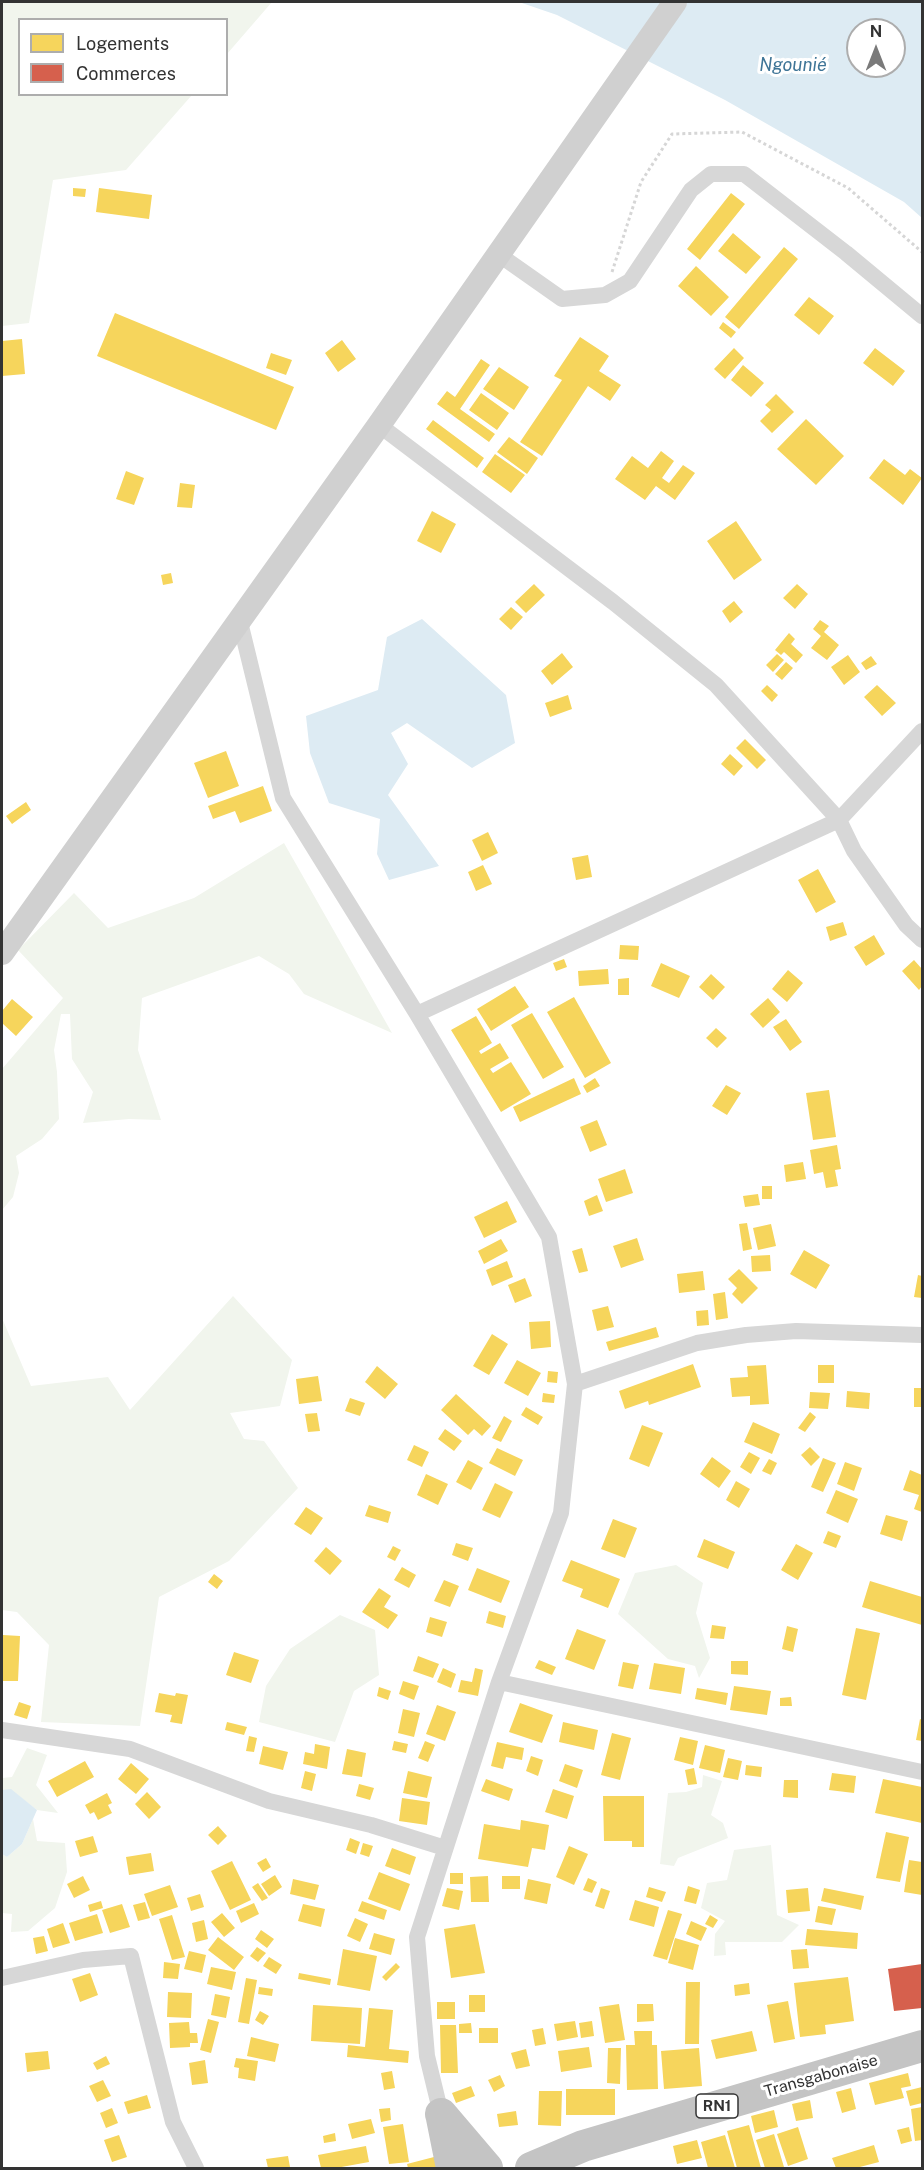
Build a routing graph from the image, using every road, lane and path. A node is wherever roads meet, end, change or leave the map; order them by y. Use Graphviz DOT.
graph roads {
  1 [pos="675,2"];
  2 [pos="498,255"];
  3 [pos="922,316"];
  4 [pos="378,425"];
  5 [pos="239,618"];
  6 [pos="922,731"];
  7 [pos="838,820"];
  8 [pos="922,940"];
  9 [pos="2,953"];
  10 [pos="417,1014"];
  11 [pos="922,1335"];
  12 [pos="575,1384"];
  13 [pos="499,1682"];
  14 [pos="2,1730"];
  15 [pos="922,1772"];
  16 [pos="446,1848"];
  17 [pos="2,1978"];
  18 [pos="917,2051"];
  19 [pos="441,2114"];
  20 [pos="196,2169"];
  21 [pos="452,2169"];
  22 [pos="487,2169"];
  23 [pos="531,2169"];
  1 -- 2 [label="street"];
  2 -- 3 [label="street"];
  2 -- 4 [label="street"];
  4 -- 5 [label="street"];
  4 -- 7 [label="street"];
  5 -- 9 [label="street"];
  5 -- 10 [label="street"];
  6 -- 7 [label="street"];
  7 -- 8 [label="street"];
  7 -- 10 [label="street"];
  10 -- 12 [label="street"];
  11 -- 12 [label="street"];
  12 -- 13 [label="street"];
  13 -- 15 [label="street"];
  13 -- 16 [label="street"];
  14 -- 16 [label="street"];
  16 -- 19 [label="street"];
  17 -- 20 [label="street"];
  18 -- 23 [label="highway, Transgabonaise / RN1"];
  19 -- 21 [label="highway"];
  19 -- 22 [label="highway"];
}
